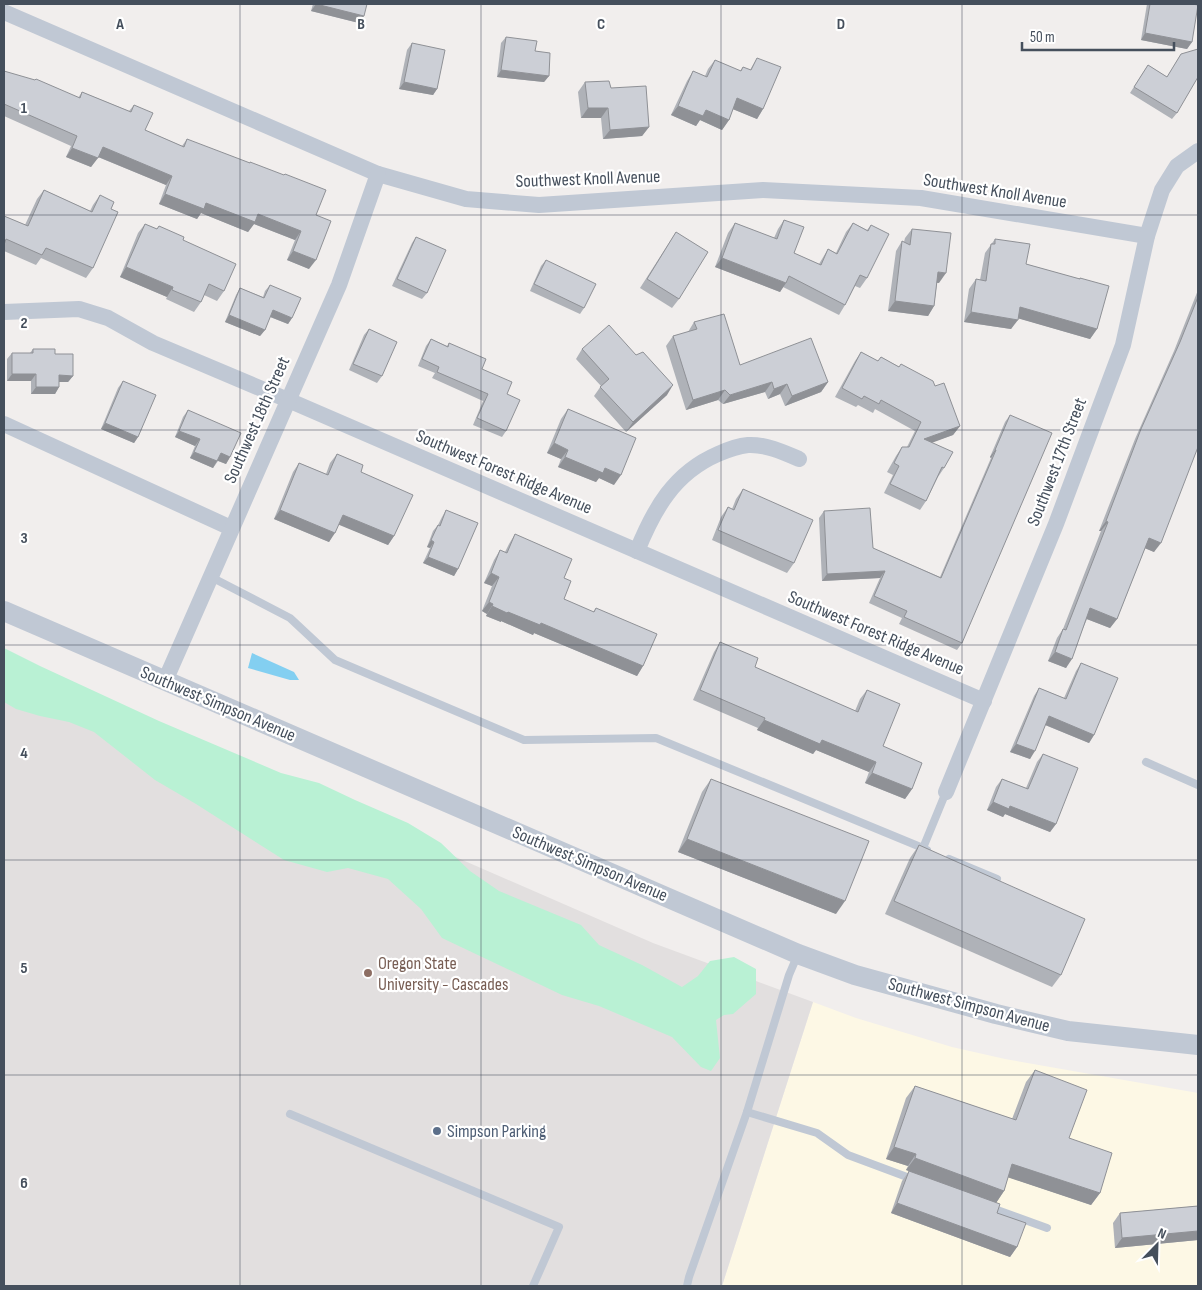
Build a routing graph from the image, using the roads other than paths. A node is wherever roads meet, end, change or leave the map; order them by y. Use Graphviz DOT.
graph roads {
  1 [pos="4,12"];
  2 [pos="1198,151"];
  3 [pos="378,174"];
  4 [pos="1146,236"];
  5 [pos="4,312"];
  6 [pos="288,400"];
  7 [pos="4,424"];
  8 [pos="799,459"];
  9 [pos="231,528"];
  10 [pos="637,551"];
  11 [pos="211,577"];
  12 [pos="4,611"];
  13 [pos="165,680"];
  14 [pos="984,701"];
  15 [pos="1146,762"];
  16 [pos="1198,785"];
  17 [pos="946,792"];
  18 [pos="923,848"];
  19 [pos="932,852"];
  20 [pos="942,856"];
  21 [pos="997,879"];
  22 [pos="798,954"];
  23 [pos="1198,1045"];
  24 [pos="747,1112"];
  25 [pos="290,1114"];
  26 [pos="920,1182"];
  27 [pos="983,1205"];
  28 [pos="1047,1228"];
  29 [pos="689,1277"];
  30 [pos="533,1286"];
  31 [pos="683,1286"];
  32 [pos="687,1286"];
  1 -- 3 [label="street, Southwest Knoll Avenue"];
  2 -- 4 [label="street, Southwest 17th Street"];
  3 -- 4 [label="street, Southwest Knoll Avenue"];
  3 -- 6 [label="street, Southwest 18th Street"];
  4 -- 14 [label="street, Southwest 17th Street"];
  5 -- 6 [label="street, Southwest Forest Ridge Avenue"];
  6 -- 9 [label="street, Southwest 18th Street"];
  6 -- 10 [label="street, Southwest Forest Ridge Avenue"];
  7 -- 9 [label="street"];
  8 -- 10 [label="street"];
  9 -- 11 [label="street, Southwest 18th Street"];
  10 -- 14 [label="street, Southwest Forest Ridge Avenue"];
  11 -- 13 [label="street, Southwest 18th Street"];
  11 -- 18 [label="lane"];
  12 -- 13 [label="street, Southwest Simpson Avenue"];
  13 -- 22 [label="street, Southwest Simpson Avenue"];
  14 -- 17 [label="street, Southwest 17th Street"];
  15 -- 16 [label="lane"];
  17 -- 18 [label="lane"];
  18 -- 19 [label="lane"];
  20 -- 21 [label="lane"];
  22 -- 23 [label="street, Southwest Simpson Avenue"];
  22 -- 24 [label="lane"];
  24 -- 26 [label="lane"];
  24 -- 29 [label="lane"];
  25 -- 30 [label="lane"];
  27 -- 28 [label="lane"];
  29 -- 31 [label="lane"];
  29 -- 32 [label="lane"];
}
